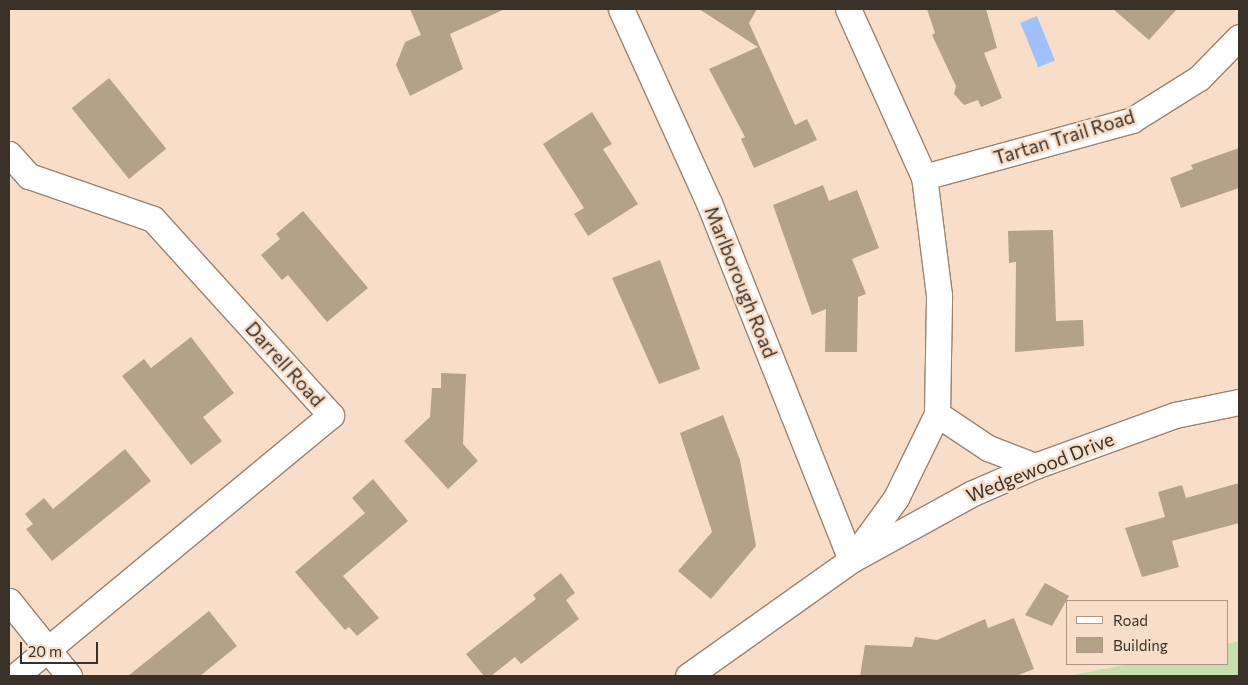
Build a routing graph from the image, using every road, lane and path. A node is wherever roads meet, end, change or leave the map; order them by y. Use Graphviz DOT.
graph roads {
  1 [pos="621,9"];
  2 [pos="848,9"];
  3 [pos="1239,36"];
  4 [pos="9,154"];
  5 [pos="924,177"];
  6 [pos="1239,402"];
  7 [pos="937,414"];
  8 [pos="1035,466"];
  9 [pos="852,560"];
  10 [pos="9,601"];
  11 [pos="48,650"];
  12 [pos="16,676"];
  13 [pos="69,676"];
  14 [pos="688,676"];
  1 -- 9 [label="street, Marlborough Road"];
  2 -- 5 [label="street"];
  3 -- 5 [label="street, Tartan Trail Road"];
  4 -- 11 [label="street, Darrell Road"];
  5 -- 7 [label="street"];
  6 -- 8 [label="street, Wedgewood Drive"];
  7 -- 8 [label="street"];
  7 -- 9 [label="street"];
  8 -- 9 [label="street, Wedgewood Drive"];
  9 -- 14 [label="street"];
  10 -- 11 [label="street"];
  11 -- 12 [label="street, Darrell Road"];
  11 -- 13 [label="street"];
}
